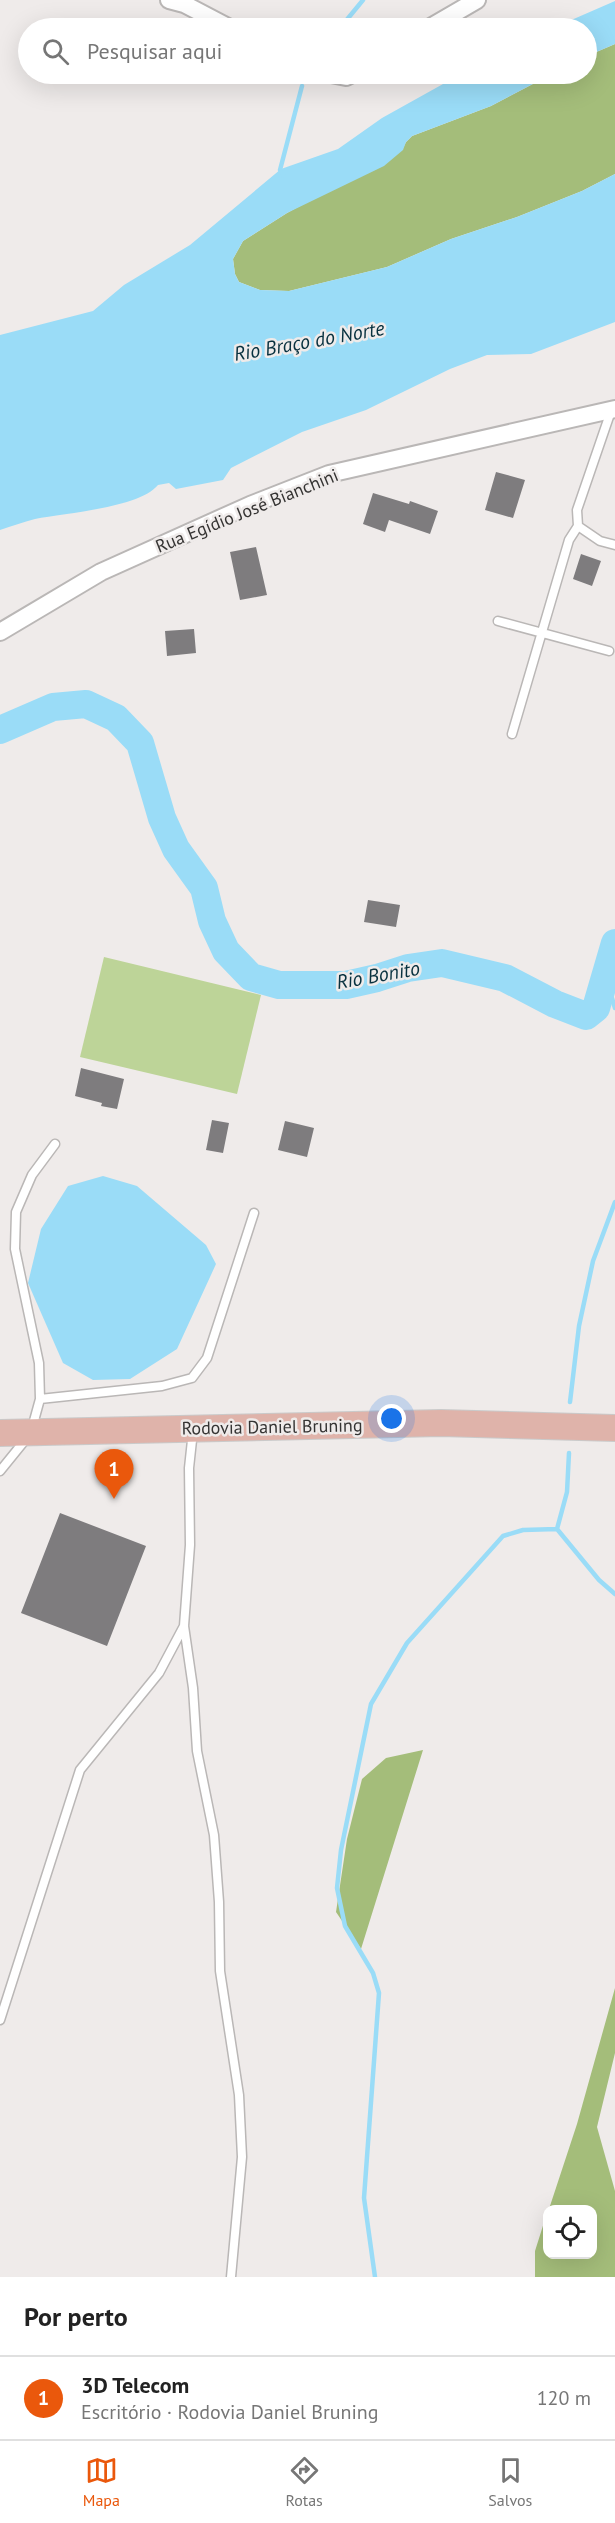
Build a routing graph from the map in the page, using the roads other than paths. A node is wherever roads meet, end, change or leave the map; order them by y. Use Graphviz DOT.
graph roads {
  1 [pos="169,0"];
  2 [pos="477,0"];
  3 [pos="211,18"];
  4 [pos="446,18"];
  5 [pos="613,410"];
  6 [pos="578,526"];
  7 [pos="615,545"];
  8 [pos="498,621"];
  9 [pos="0,632"];
  10 [pos="542,632"];
  11 [pos="609,651"];
  12 [pos="512,734"];
  13 [pos="55,1144"];
  14 [pos="254,1213"];
  15 [pos="40,1399"];
  16 [pos="615,1428"];
  17 [pos="193,1429"];
  18 [pos="31,1432"];
  19 [pos="0,1433"];
  20 [pos="0,1471"];
  21 [pos="184,1626"];
  22 [pos="0,2020"];
  23 [pos="231,2277"];
  1 -- 3 [label="street"];
  2 -- 4 [label="street"];
  5 -- 6 [label="lane"];
  5 -- 9 [label="street, Rua Egídio José Bianchini"];
  6 -- 7 [label="lane"];
  6 -- 10 [label="lane"];
  8 -- 10 [label="lane"];
  10 -- 11 [label="lane"];
  10 -- 12 [label="lane"];
  13 -- 15 [label="lane"];
  14 -- 15 [label="lane"];
  15 -- 18 [label="lane"];
  16 -- 17 [label="main road, Rodovia Daniel Bruning"];
  17 -- 18 [label="main road, Rodovia Daniel Bruning"];
  17 -- 21 [label="lane"];
  18 -- 19 [label="main road, Rodovia Daniel Bruning"];
  18 -- 20 [label="lane"];
  21 -- 22 [label="lane"];
  21 -- 23 [label="lane"];
}
